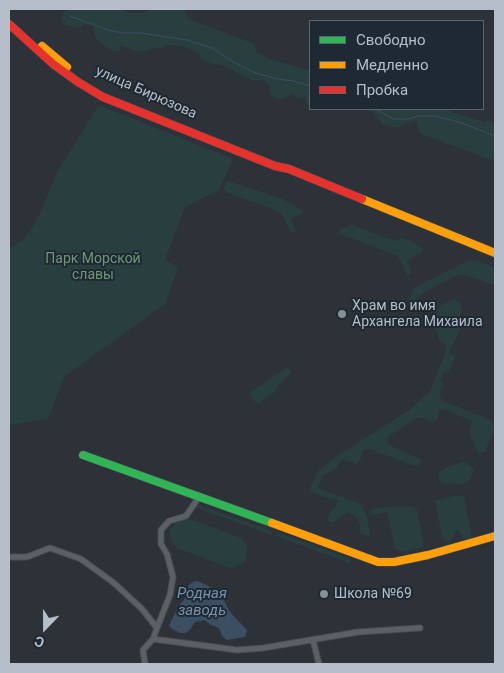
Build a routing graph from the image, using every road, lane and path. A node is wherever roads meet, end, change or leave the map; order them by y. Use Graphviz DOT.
graph roads {
  1 [pos="9,16"];
  2 [pos="9,24"];
  3 [pos="289,169"];
  4 [pos="495,253"];
  5 [pos="83,455"];
  6 [pos="199,497"];
  7 [pos="495,536"];
  8 [pos="9,557"];
  9 [pos="157,628"];
  10 [pos="420,628"];
  11 [pos="153,639"];
  12 [pos="313,640"];
  13 [pos="145,664"];
  14 [pos="319,664"];
  1 -- 3 [label="main road, улица Бирюзова"];
  2 -- 3 [label="main road, улица Бирюзова"];
  3 -- 4 [label="main road, улица Бирюзова"];
  5 -- 6 [label="main road"];
  6 -- 7 [label="main road"];
  6 -- 9 [label="street"];
  8 -- 9 [label="street"];
  9 -- 11 [label="street"];
  10 -- 12 [label="street"];
  11 -- 12 [label="street"];
  11 -- 13 [label="street"];
  12 -- 14 [label="street"];
}
